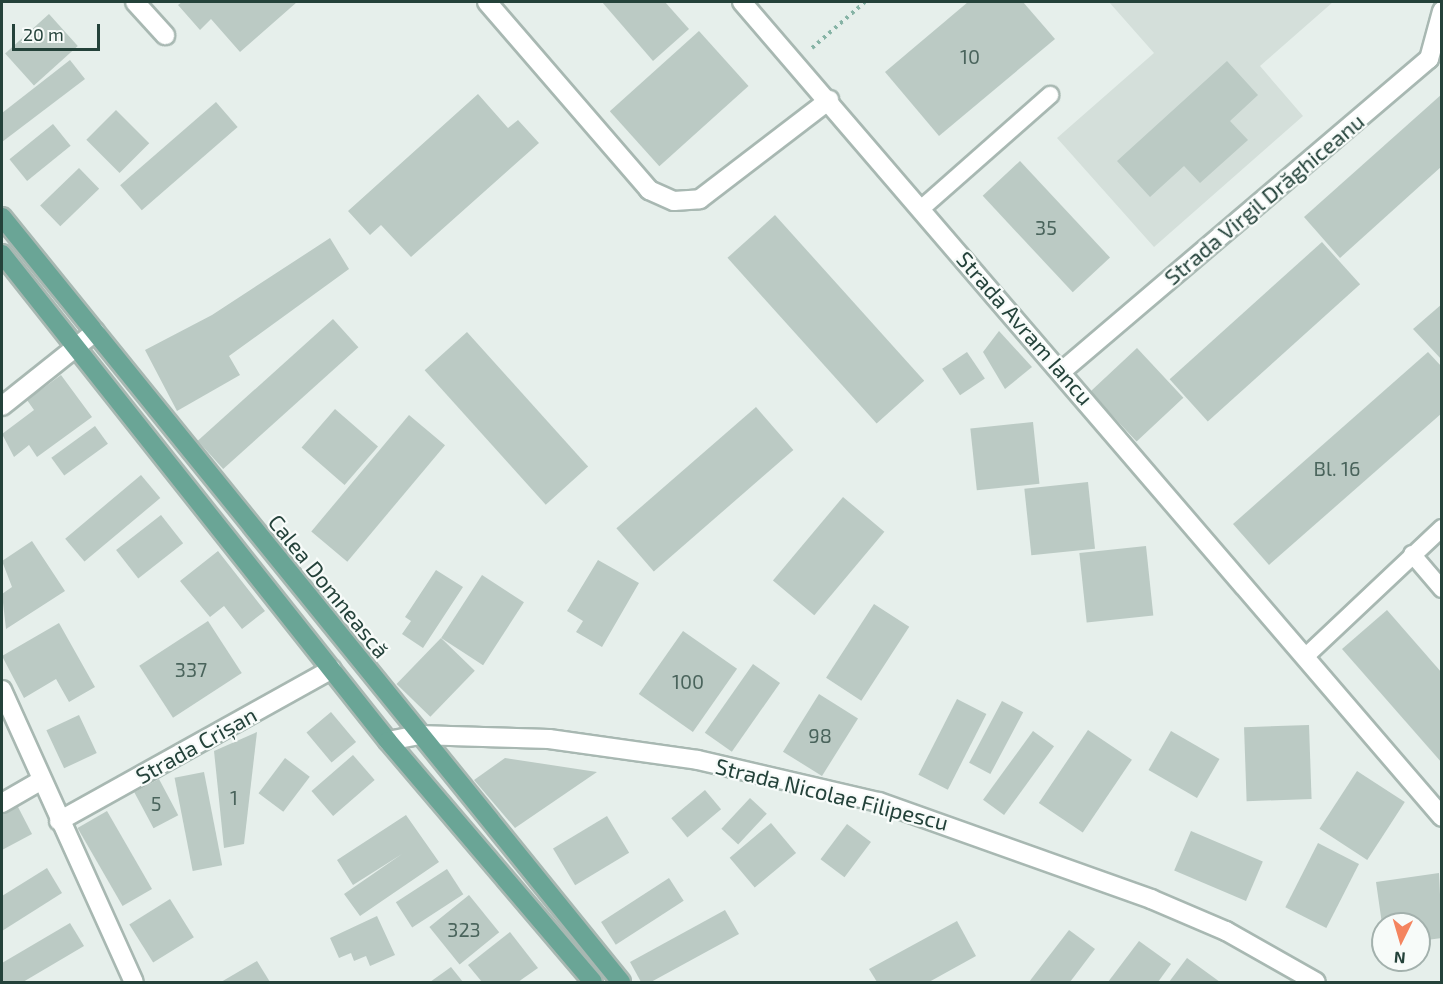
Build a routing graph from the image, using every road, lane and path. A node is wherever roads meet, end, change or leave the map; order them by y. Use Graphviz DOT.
graph roads {
  1 [pos="135,2"];
  2 [pos="487,2"];
  3 [pos="742,2"];
  4 [pos="865,2"];
  5 [pos="1442,11"];
  6 [pos="165,35"];
  7 [pos="795,62"];
  8 [pos="1050,95"];
  9 [pos="829,100"];
  10 [pos="922,208"];
  11 [pos="2,217"];
  12 [pos="2,254"];
  13 [pos="95,332"];
  14 [pos="75,347"];
  15 [pos="1062,371"];
  16 [pos="2,406"];
  17 [pos="1442,528"];
  18 [pos="1412,554"];
  19 [pos="1442,589"];
  20 [pos="1305,657"];
  21 [pos="332,669"];
  22 [pos="2,690"];
  23 [pos="418,735"];
  24 [pos="388,741"];
  25 [pos="42,780"];
  26 [pos="2,803"];
  27 [pos="1442,817"];
  28 [pos="59,821"];
  29 [pos="134,982"];
  30 [pos="593,982"];
  31 [pos="621,982"];
  32 [pos="1316,982"];
  1 -- 6 [label="street"];
  2 -- 9 [label="street"];
  3 -- 7 [label="street, Strada Avram Iancu"];
  4 -- 7 [label="path"];
  5 -- 15 [label="street, Strada Virgil Drăghiceanu"];
  7 -- 9 [label="street, Strada Avram Iancu"];
  8 -- 10 [label="lane"];
  9 -- 10 [label="street, Strada Avram Iancu"];
  10 -- 15 [label="street, Strada Avram Iancu"];
  11 -- 13 [label="main road, Calea Domnească"];
  12 -- 14 [label="main road"];
  13 -- 14 [label="street"];
  13 -- 23 [label="main road, Calea Domnească"];
  14 -- 16 [label="street"];
  14 -- 21 [label="main road"];
  15 -- 20 [label="street, Strada Avram Iancu"];
  17 -- 18 [label="lane"];
  18 -- 19 [label="lane"];
  18 -- 20 [label="lane"];
  20 -- 27 [label="street, Strada Avram Iancu"];
  21 -- 24 [label="main road"];
  21 -- 28 [label="street, Strada Crișan"];
  22 -- 25 [label="street"];
  23 -- 24 [label="street, Strada Nicolae Filipescu"];
  23 -- 31 [label="main road, Calea Domnească"];
  23 -- 32 [label="street, Strada Nicolae Filipescu"];
  24 -- 30 [label="main road"];
  25 -- 26 [label="street"];
  25 -- 28 [label="street"];
  28 -- 29 [label="street"];
}
